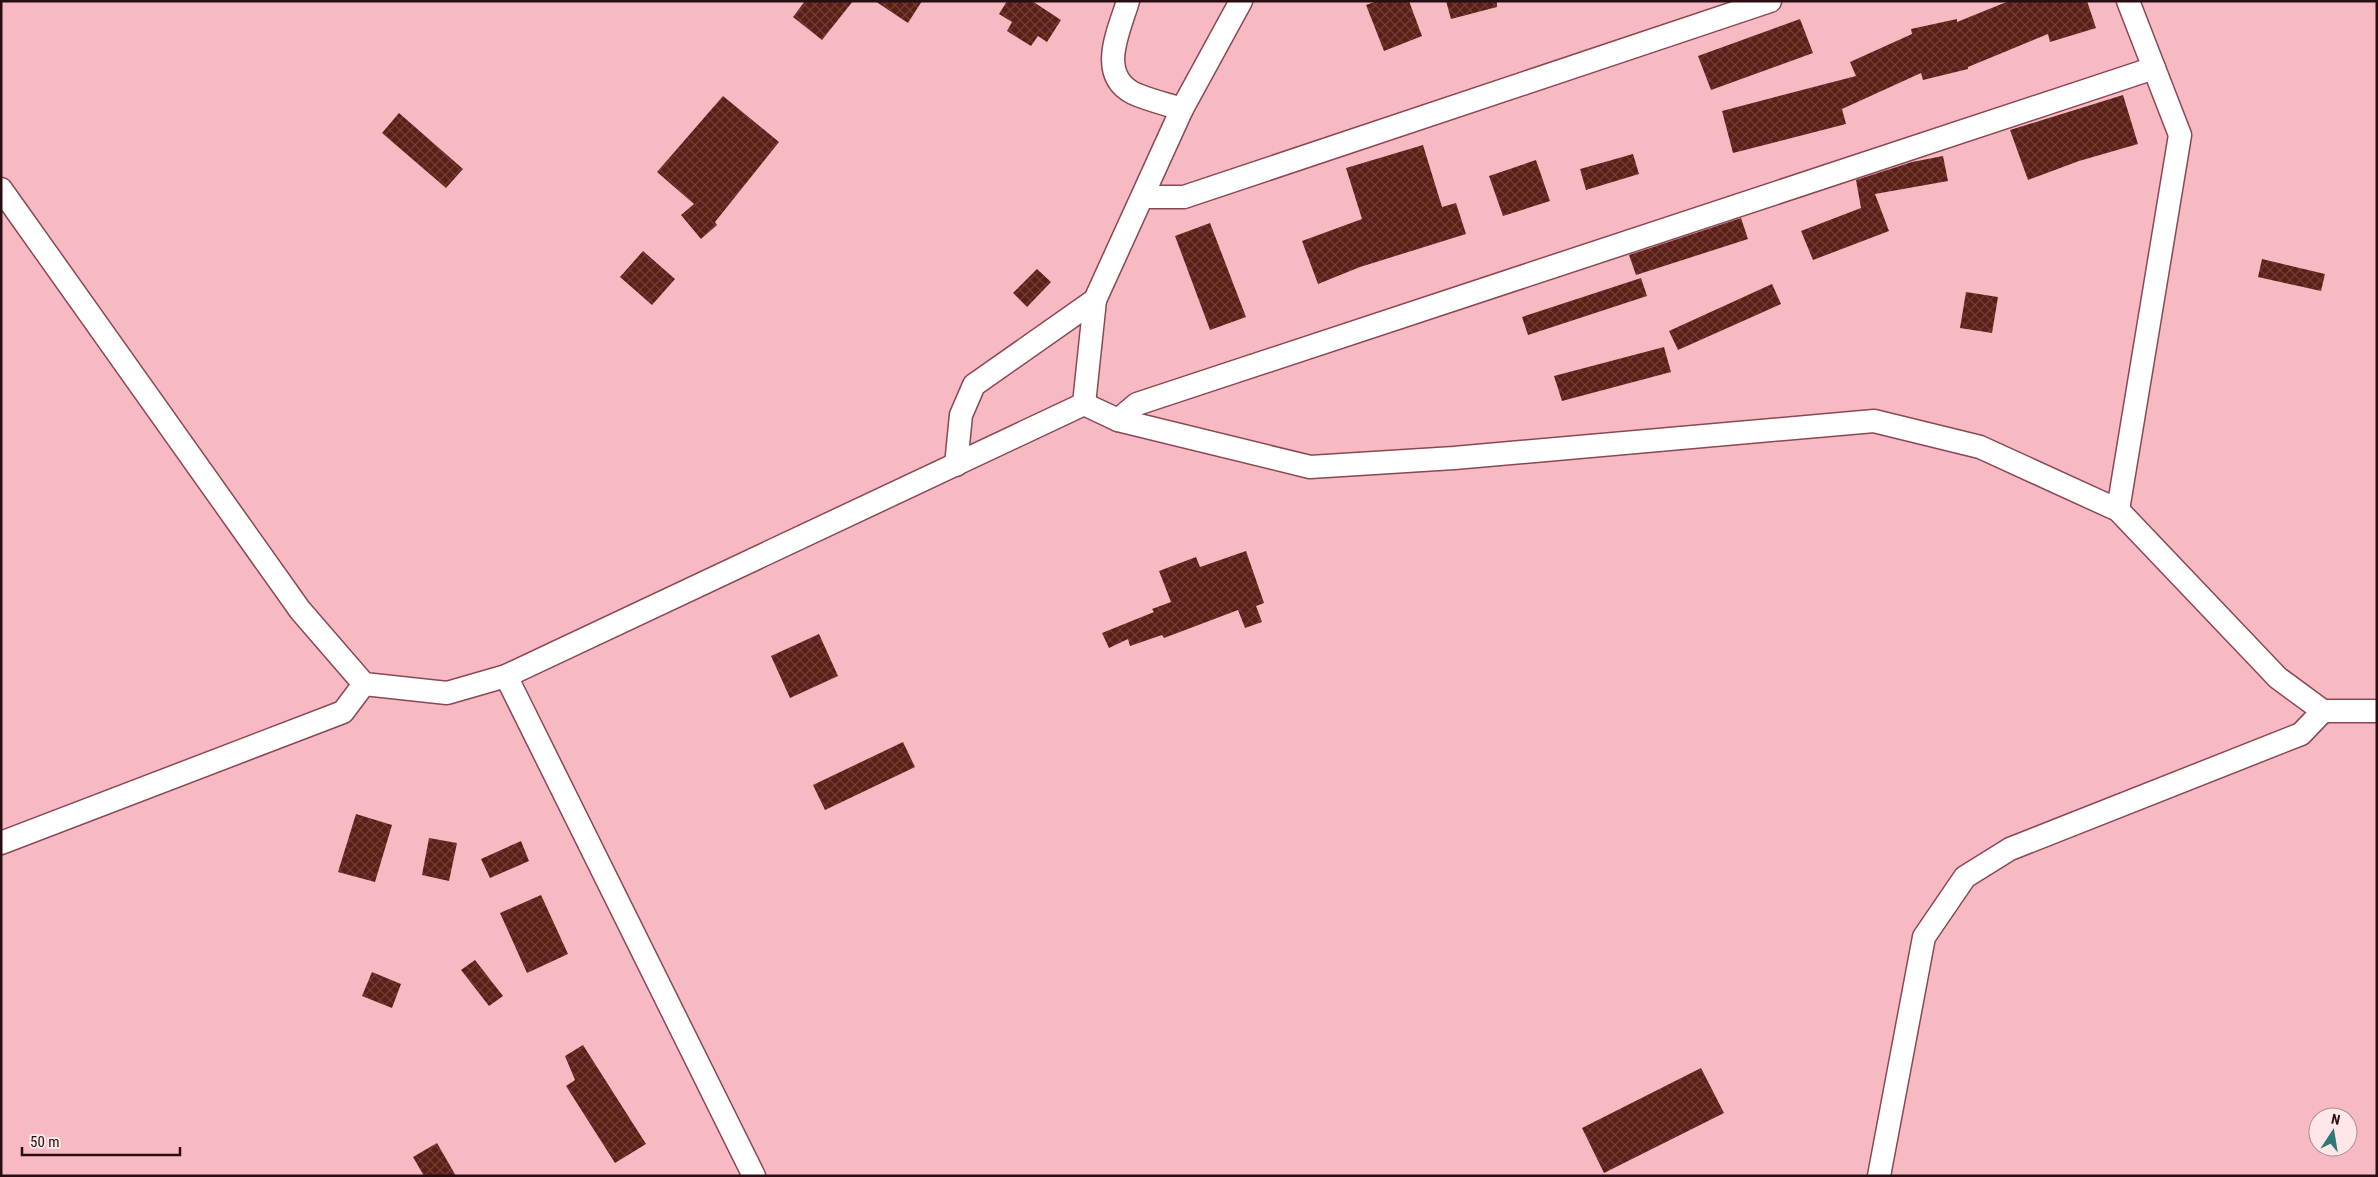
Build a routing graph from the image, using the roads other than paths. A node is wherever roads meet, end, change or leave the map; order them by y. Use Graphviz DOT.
graph roads {
  1 [pos="1128,1"];
  2 [pos="1242,1"];
  3 [pos="1770,1"];
  4 [pos="2128,1"];
  5 [pos="2154,68"];
  6 [pos="1182,109"];
  7 [pos="1,189"];
  8 [pos="1143,197"];
  9 [pos="1095,300"];
  10 [pos="1084,404"];
  11 [pos="1118,420"];
  12 [pos="956,465"];
  13 [pos="2118,510"];
  14 [pos="506,676"];
  15 [pos="364,684"];
  16 [pos="2324,711"];
  17 [pos="2377,711"];
  18 [pos="1,844"];
  19 [pos="754,1176"];
  20 [pos="1879,1176"];
  1 -- 6 [label="street"];
  2 -- 6 [label="street"];
  3 -- 8 [label="street"];
  4 -- 5 [label="street"];
  5 -- 11 [label="street"];
  5 -- 13 [label="street"];
  6 -- 8 [label="street"];
  7 -- 15 [label="street"];
  8 -- 9 [label="street"];
  9 -- 10 [label="street"];
  9 -- 12 [label="street"];
  10 -- 11 [label="street"];
  10 -- 12 [label="street"];
  11 -- 13 [label="street"];
  12 -- 14 [label="street"];
  13 -- 16 [label="street"];
  14 -- 15 [label="street"];
  14 -- 19 [label="street"];
  15 -- 18 [label="street"];
  16 -- 17 [label="street"];
  16 -- 20 [label="street"];
}
